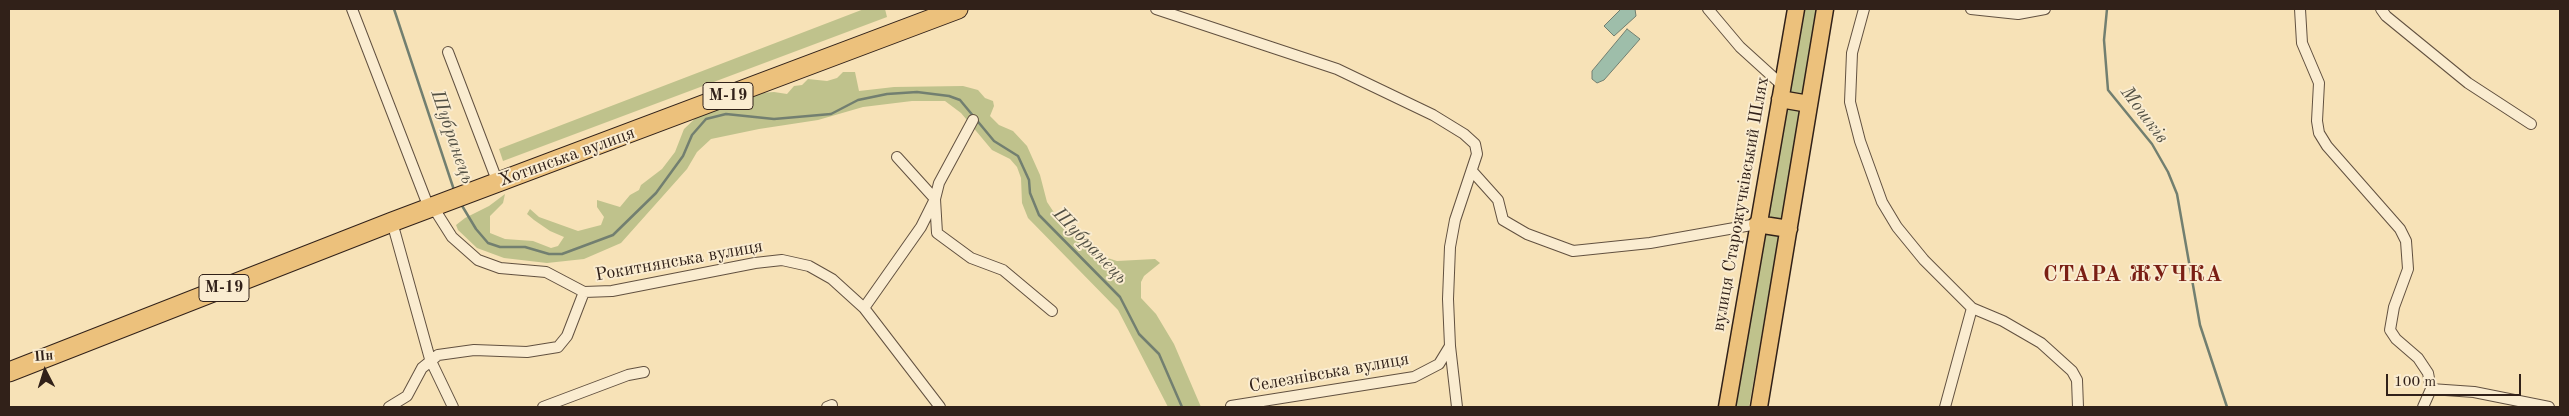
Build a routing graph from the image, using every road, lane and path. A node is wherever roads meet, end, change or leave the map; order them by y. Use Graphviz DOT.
graph roads {
  1 [pos="352,9"];
  2 [pos="958,9"];
  3 [pos="1156,9"];
  4 [pos="1708,9"];
  5 [pos="1796,9"];
  6 [pos="1825,9"];
  7 [pos="1864,9"];
  8 [pos="1971,9"];
  9 [pos="2045,9"];
  10 [pos="2300,9"];
  11 [pos="2382,9"];
  12 [pos="448,52"];
  13 [pos="1781,93"];
  14 [pos="1809,104"];
  15 [pos="973,120"];
  16 [pos="2532,124"];
  17 [pos="897,157"];
  18 [pos="1472,171"];
  19 [pos="494,184"];
  20 [pos="935,200"];
  21 [pos="433,207"];
  22 [pos="392,222"];
  23 [pos="1758,224"];
  24 [pos="1789,229"];
  25 [pos="584,292"];
  26 [pos="864,308"];
  27 [pos="1972,308"];
  28 [pos="1052,311"];
  29 [pos="1450,346"];
  30 [pos="430,359"];
  31 [pos="9,372"];
  32 [pos="644,372"];
  33 [pos="2430,389"];
  34 [pos="1231,406"];
  35 [pos="389,407"];
  36 [pos="453,407"];
  37 [pos="543,407"];
  38 [pos="940,407"];
  39 [pos="1458,407"];
  40 [pos="1727,407"];
  41 [pos="1759,407"];
  42 [pos="1945,407"];
  43 [pos="2078,407"];
  44 [pos="2423,407"];
  45 [pos="2549,407"];
  1 -- 21 [label="street"];
  2 -- 19 [label="highway, Хотинська вулиця / М-19"];
  3 -- 18 [label="street"];
  4 -- 13 [label="street"];
  5 -- 13 [label="main road, вулиця Старожучківський Шлях"];
  6 -- 14 [label="main road"];
  7 -- 27 [label="street"];
  8 -- 9 [label="street"];
  10 -- 33 [label="street"];
  11 -- 16 [label="street"];
  12 -- 19 [label="street"];
  13 -- 14 [label="main road"];
  13 -- 23 [label="main road, вулиця Старожучківський Шлях"];
  14 -- 24 [label="main road"];
  15 -- 20 [label="street"];
  17 -- 20 [label="street"];
  18 -- 23 [label="street"];
  18 -- 29 [label="street"];
  19 -- 21 [label="highway, Хотинська вулиця / М-19"];
  20 -- 26 [label="street"];
  20 -- 28 [label="street"];
  21 -- 22 [label="highway, Хотинська вулиця / М-19"];
  21 -- 25 [label="street"];
  22 -- 30 [label="street"];
  22 -- 31 [label="highway, Хотинська вулиця / М-19"];
  23 -- 24 [label="main road"];
  23 -- 40 [label="main road, вулиця Старожучківський Шлях"];
  24 -- 41 [label="main road"];
  25 -- 26 [label="street, Рокитнянська вулиця"];
  25 -- 30 [label="street, Рокитнянська вулиця"];
  26 -- 38 [label="street, Рокитнянська вулиця"];
  27 -- 42 [label="street"];
  27 -- 43 [label="street"];
  29 -- 34 [label="street, Селезнівська вулиця"];
  29 -- 39 [label="street"];
  30 -- 35 [label="street"];
  30 -- 36 [label="street"];
  32 -- 37 [label="street"];
  33 -- 44 [label="street"];
  33 -- 45 [label="street"];
}
